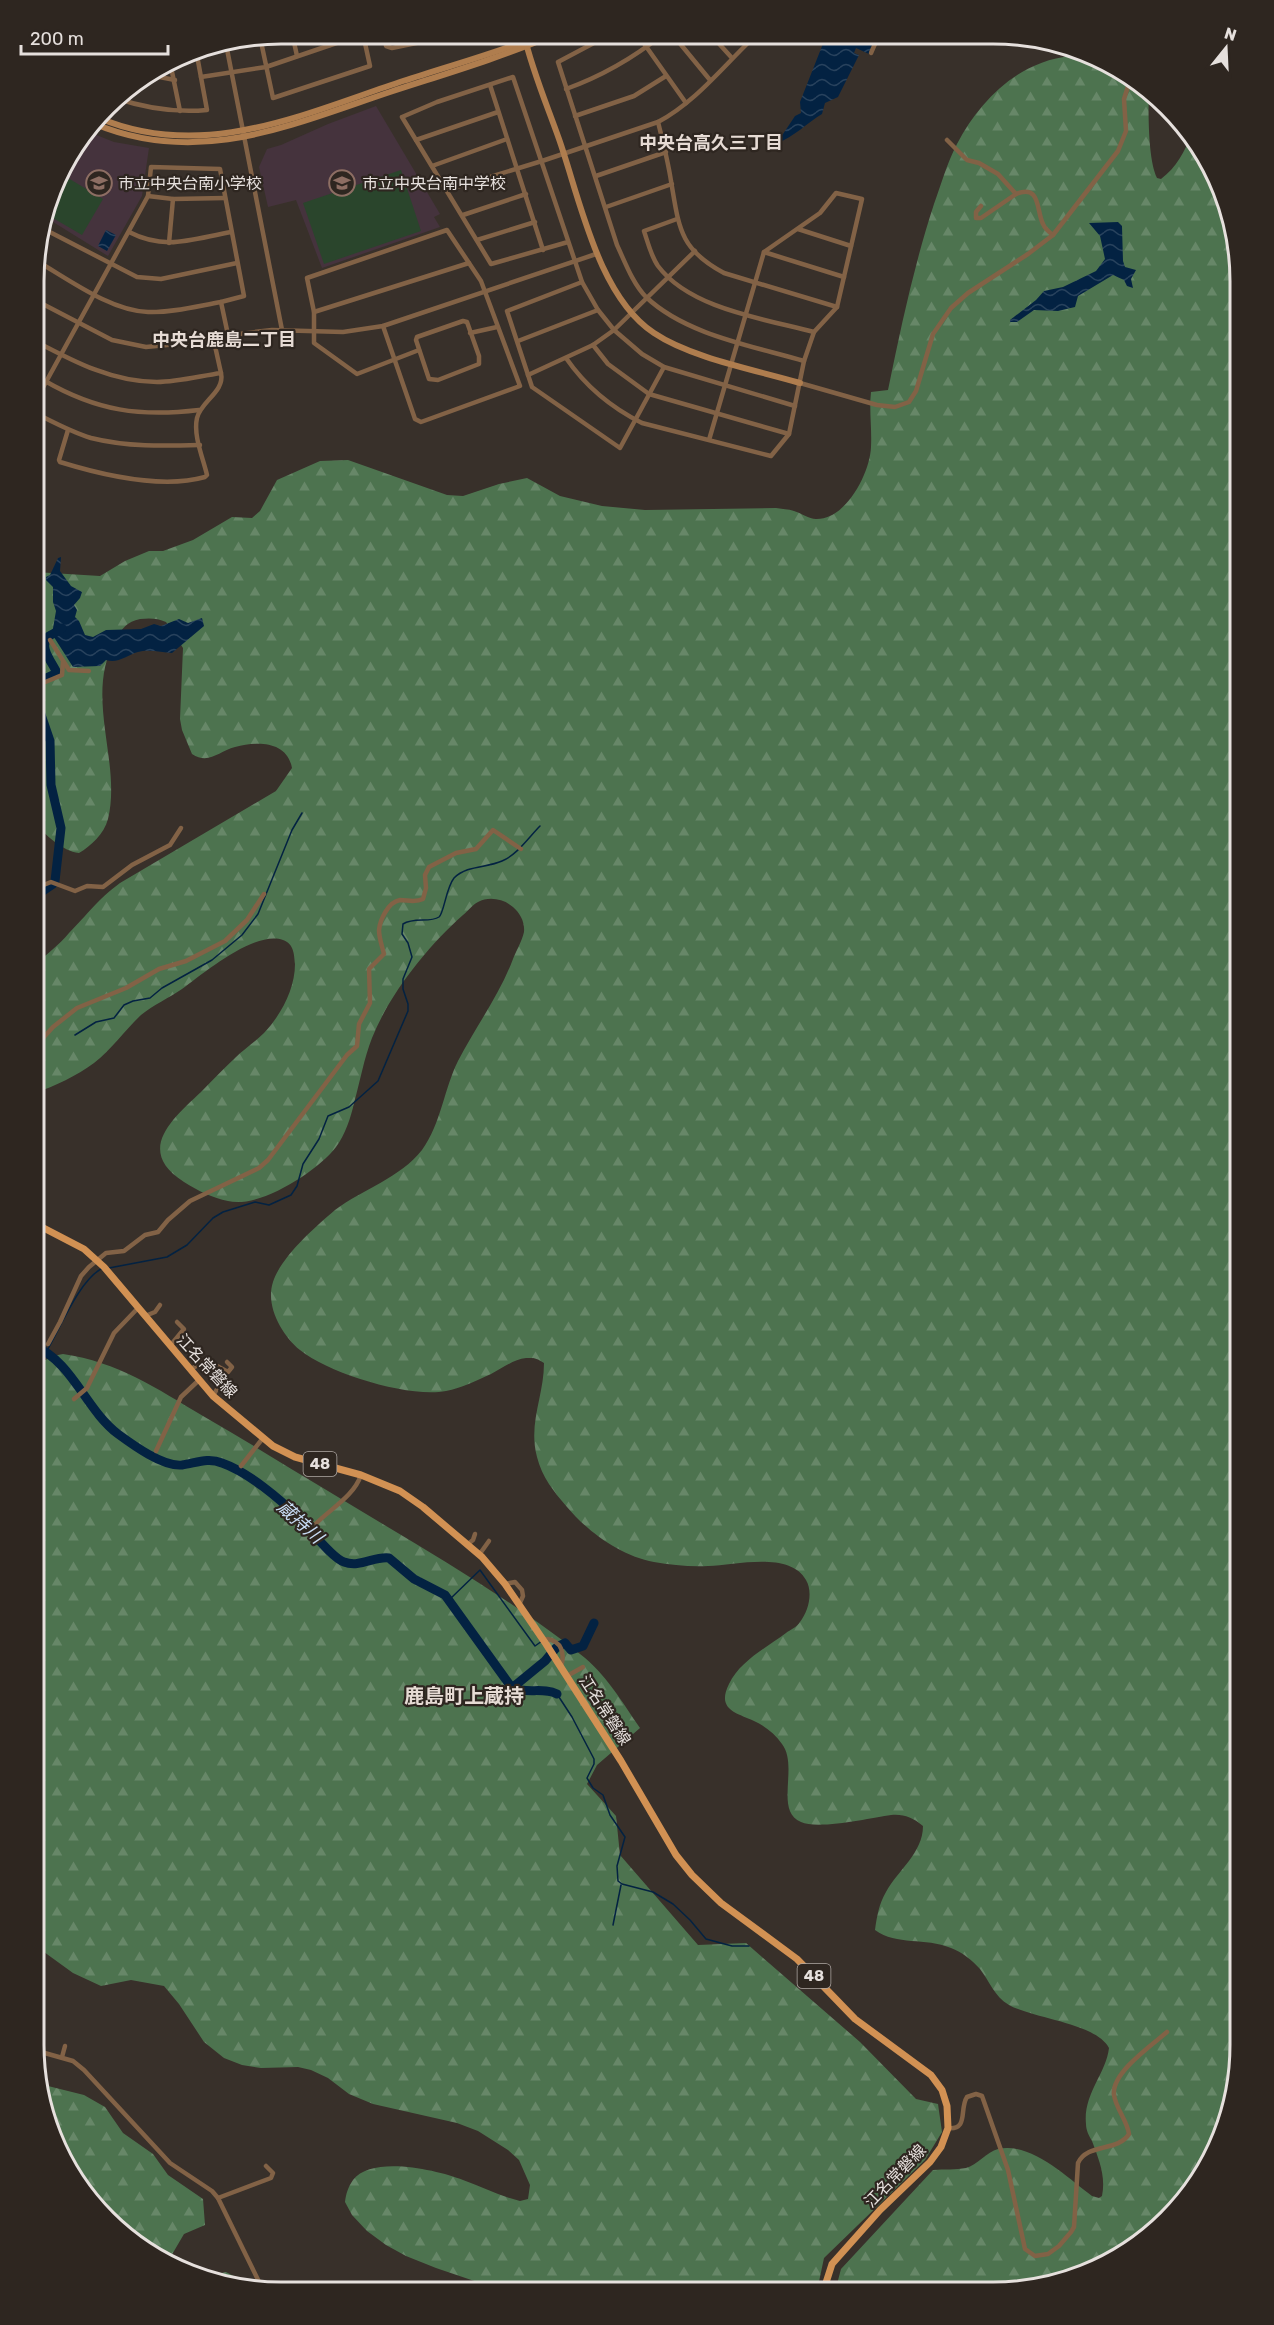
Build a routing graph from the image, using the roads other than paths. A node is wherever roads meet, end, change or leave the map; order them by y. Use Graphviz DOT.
graph roads {
  1 [pos="261,44"];
  2 [pos="294,44"];
  3 [pos="333,44"];
  4 [pos="365,44"];
  5 [pos="386,44"];
  6 [pos="411,44"];
  7 [pos="514,44"];
  8 [pos="526,44"];
  9 [pos="592,44"];
  10 [pos="645,44"];
  11 [pos="651,44"];
  12 [pos="680,44"];
  13 [pos="719,44"];
  14 [pos="747,44"];
  15 [pos="875,44"];
  16 [pos="330,45"];
  17 [pos="647,47"];
  18 [pos="227,50"];
  19 [pos="871,53"];
  20 [pos="297,56"];
  21 [pos="732,58"];
  22 [pos="198,59"];
  23 [pos="266,67"];
  24 [pos="172,70"];
  25 [pos="231,73"];
  26 [pos="666,76"];
  27 [pos="159,77"];
  28 [pos="201,77"];
  29 [pos="174,80"];
  30 [pos="710,80"];
  31 [pos="490,86"];
  32 [pos="1128,86"];
  33 [pos="566,89"];
  34 [pos="125,101"];
  35 [pos="686,103"];
  36 [pos="180,111"];
  37 [pos="498,112"];
  38 [pos="575,116"];
  39 [pos="106,120"];
  40 [pos="658,122"];
  41 [pos="101,126"];
  42 [pos="244,135"];
  43 [pos="507,139"];
  44 [pos="416,140"];
  45 [pos="946,140"];
  46 [pos="585,147"];
  47 [pos="564,152"];
  48 [pos="666,152"];
  49 [pos="542,161"];
  50 [pos="432,166"];
  51 [pos="517,168"];
  52 [pos="596,176"];
  53 [pos="672,184"];
  54 [pos="447,189"];
  55 [pos="526,194"];
  56 [pos="1016,194"];
  57 [pos="148,196"];
  58 [pos="225,198"];
  59 [pos="172,199"];
  60 [pos="981,206"];
  61 [pos="606,207"];
  62 [pos="463,215"];
  63 [pos="677,219"];
  64 [pos="535,222"];
  65 [pos="798,229"];
  66 [pos="49,232"];
  67 [pos="129,232"];
  68 [pos="231,232"];
  69 [pos="1053,235"];
  70 [pos="477,240"];
  71 [pos="568,242"];
  72 [pos="169,243"];
  73 [pos="851,246"];
  74 [pos="543,250"];
  75 [pos="695,251"];
  76 [pos="764,252"];
  77 [pos="596,254"];
  78 [pos="575,262"];
  79 [pos="237,263"];
  80 [pos="469,263"];
  81 [pos="109,264"];
  82 [pos="44,265"];
  83 [pos="669,277"];
  84 [pos="844,277"];
  85 [pos="582,282"];
  86 [pos="755,282"];
  87 [pos="485,293"];
  88 [pos="94,294"];
  89 [pos="647,298"];
  90 [pos="221,302"];
  91 [pos="44,305"];
  92 [pos="837,306"];
  93 [pos="598,310"];
  94 [pos="314,312"];
  95 [pos="631,312"];
  96 [pos="746,314"];
  97 [pos="78,324"];
  98 [pos="383,326"];
  99 [pos="497,327"];
  100 [pos="282,330"];
  101 [pos="614,330"];
  102 [pos="312,331"];
  103 [pos="814,332"];
  104 [pos="470,333"];
  105 [pos="228,336"];
  106 [pos="213,338"];
  107 [pos="518,341"];
  108 [pos="737,341"];
  109 [pos="44,345"];
  110 [pos="593,345"];
  111 [pos="419,350"];
  112 [pos="60,354"];
  113 [pos="567,358"];
  114 [pos="395,359"];
  115 [pos="804,361"];
  116 [pos="730,363"];
  117 [pos="664,367"];
  118 [pos="221,373"];
  119 [pos="528,375"];
  120 [pos="45,381"];
  121 [pos="800,383"];
  122 [pos="725,386"];
  123 [pos="649,394"];
  124 [pos="795,406"];
  125 [pos="199,411"];
  126 [pos="717,413"];
  127 [pos="44,418"];
  128 [pos="635,420"];
  129 [pos="68,430"];
  130 [pos="789,434"];
  131 [pos="709,440"];
  132 [pos="200,445"];
  133 [pos="50,640"];
  134 [pos="62,659"];
  135 [pos="89,671"];
  136 [pos="44,683"];
  137 [pos="182,828"];
  138 [pos="521,849"];
  139 [pos="44,885"];
  140 [pos="264,894"];
  141 [pos="44,1037"];
  142 [pos="44,1228"];
  143 [pos="97,1261"];
  144 [pos="160,1305"];
  145 [pos="138,1308"];
  146 [pos="146,1316"];
  147 [pos="177,1322"];
  148 [pos="48,1344"];
  149 [pos="170,1346"];
  150 [pos="203,1362"];
  151 [pos="227,1362"];
  152 [pos="191,1369"];
  153 [pos="199,1380"];
  154 [pos="213,1396"];
  155 [pos="74,1399"];
  156 [pos="263,1438"];
  157 [pos="156,1451"];
  158 [pos="241,1466"];
  159 [pos="361,1475"];
  160 [pos="309,1531"];
  161 [pos="475,1534"];
  162 [pos="489,1541"];
  163 [pos="468,1544"];
  164 [pos="479,1555"];
  165 [pos="543,1640"];
  166 [pos="561,1667"];
  167 [pos="583,1667"];
  168 [pos="567,1676"];
  169 [pos="1167,2032"];
  170 [pos="65,2046"];
  171 [pos="44,2052"];
  172 [pos="62,2057"];
  173 [pos="948,2128"];
  174 [pos="266,2166"];
  175 [pos="218,2198"];
  176 [pos="258,2280"];
  177 [pos="826,2282"];
  1 -- 23 [label="street"];
  2 -- 20 [label="street"];
  3 -- 16 [label="street"];
  4 -- 23 [label="street"];
  5 -- 6 [label="street"];
  7 -- 42 [label="street"];
  8 -- 47 [label="street"];
  9 -- 33 [label="street"];
  10 -- 17 [label="street"];
  11 -- 17 [label="street"];
  12 -- 30 [label="street"];
  13 -- 21 [label="street"];
  14 -- 21 [label="street"];
  15 -- 19 [label="street"];
  16 -- 20 [label="street"];
  17 -- 26 [label="street"];
  17 -- 33 [label="street"];
  18 -- 25 [label="street"];
  20 -- 23 [label="street"];
  21 -- 30 [label="street"];
  22 -- 28 [label="street"];
  23 -- 25 [label="street"];
  24 -- 29 [label="street"];
  25 -- 28 [label="street"];
  25 -- 42 [label="street"];
  26 -- 35 [label="street"];
  26 -- 38 [label="street"];
  27 -- 29 [label="street"];
  28 -- 36 [label="street"];
  29 -- 36 [label="street"];
  30 -- 35 [label="street"];
  31 -- 37 [label="street"];
  31 -- 44 [label="street"];
  31 -- 49 [label="street"];
  32 -- 69 [label="street"];
  33 -- 38 [label="street"];
  34 -- 36 [label="street"];
  35 -- 40 [label="street"];
  37 -- 43 [label="street"];
  37 -- 44 [label="street"];
  38 -- 46 [label="street"];
  39 -- 42 [label="street"];
  40 -- 46 [label="street"];
  40 -- 48 [label="street"];
  41 -- 42 [label="street"];
  42 -- 100 [label="street"];
  43 -- 50 [label="street"];
  43 -- 51 [label="street"];
  44 -- 50 [label="street"];
  45 -- 56 [label="street"];
  46 -- 47 [label="street"];
  46 -- 52 [label="street"];
  47 -- 49 [label="street"];
  47 -- 77 [label="street"];
  48 -- 52 [label="street"];
  48 -- 53 [label="street"];
  49 -- 51 [label="street"];
  49 -- 71 [label="street"];
  50 -- 54 [label="street"];
  51 -- 54 [label="street"];
  51 -- 55 [label="street"];
  52 -- 61 [label="street"];
  53 -- 61 [label="street"];
  53 -- 63 [label="street"];
  54 -- 62 [label="street"];
  55 -- 62 [label="street"];
  55 -- 64 [label="street"];
  56 -- 60 [label="street"];
  56 -- 69 [label="street"];
  57 -- 58 [label="street"];
  57 -- 59 [label="street"];
  57 -- 67 [label="street"];
  58 -- 59 [label="street"];
  58 -- 68 [label="street"];
  59 -- 72 [label="street"];
  61 -- 89 [label="street"];
  62 -- 70 [label="street"];
  63 -- 75 [label="street"];
  63 -- 83 [label="street"];
  64 -- 70 [label="street"];
  64 -- 74 [label="street"];
  65 -- 73 [label="street"];
  65 -- 73 [label="street"];
  65 -- 76 [label="street"];
  66 -- 81 [label="street"];
  67 -- 72 [label="street"];
  67 -- 81 [label="street"];
  68 -- 72 [label="street"];
  68 -- 79 [label="street"];
  69 -- 121 [label="street"];
  70 -- 74 [label="street"];
  71 -- 74 [label="street"];
  71 -- 78 [label="street"];
  73 -- 84 [label="street"];
  75 -- 83 [label="street"];
  75 -- 86 [label="street"];
  76 -- 84 [label="street"];
  76 -- 86 [label="street"];
  77 -- 78 [label="street"];
  77 -- 95 [label="street"];
  78 -- 85 [label="street"];
  78 -- 87 [label="street"];
  79 -- 81 [label="street"];
  79 -- 90 [label="street"];
  80 -- 87 [label="street"];
  80 -- 94 [label="street"];
  80 -- 94 [label="street"];
  81 -- 88 [label="street"];
  82 -- 88 [label="street"];
  83 -- 89 [label="street"];
  83 -- 96 [label="street"];
  84 -- 92 [label="street"];
  85 -- 93 [label="street"];
  85 -- 107 [label="street"];
  86 -- 92 [label="street"];
  86 -- 96 [label="street"];
  87 -- 98 [label="street"];
  87 -- 99 [label="street"];
  88 -- 90 [label="street"];
  88 -- 97 [label="street"];
  89 -- 95 [label="street"];
  89 -- 108 [label="street"];
  90 -- 105 [label="street"];
  91 -- 97 [label="street"];
  92 -- 103 [label="street"];
  93 -- 101 [label="street"];
  93 -- 107 [label="street"];
  94 -- 102 [label="street"];
  95 -- 101 [label="street"];
  95 -- 116 [label="street"];
  96 -- 103 [label="street"];
  96 -- 108 [label="street"];
  97 -- 106 [label="street"];
  97 -- 112 [label="street"];
  98 -- 102 [label="street"];
  98 -- 114 [label="street"];
  99 -- 104 [label="street"];
  99 -- 114 [label="street"];
  100 -- 102 [label="street"];
  100 -- 105 [label="street"];
  101 -- 110 [label="street"];
  101 -- 117 [label="street"];
  102 -- 114 [label="street"];
  103 -- 115 [label="street"];
  104 -- 111 [label="street"];
  104 -- 111 [label="street"];
  105 -- 106 [label="street"];
  106 -- 118 [label="street"];
  107 -- 119 [label="street"];
  108 -- 115 [label="street"];
  108 -- 116 [label="street"];
  109 -- 112 [label="street"];
  110 -- 113 [label="street"];
  110 -- 123 [label="street"];
  111 -- 114 [label="street"];
  112 -- 118 [label="street"];
  112 -- 120 [label="street"];
  113 -- 119 [label="street"];
  113 -- 128 [label="street"];
  115 -- 121 [label="street"];
  116 -- 121 [label="street"];
  116 -- 122 [label="street"];
  117 -- 122 [label="street"];
  117 -- 123 [label="street"];
  118 -- 125 [label="street"];
  119 -- 128 [label="street"];
  120 -- 125 [label="street"];
  121 -- 124 [label="street"];
  122 -- 124 [label="street"];
  122 -- 126 [label="street"];
  123 -- 126 [label="street"];
  123 -- 128 [label="street"];
  124 -- 130 [label="street"];
  125 -- 132 [label="street"];
  126 -- 130 [label="street"];
  126 -- 131 [label="street"];
  127 -- 129 [label="street"];
  128 -- 131 [label="street"];
  129 -- 132 [label="street"];
  129 -- 132 [label="street"];
  130 -- 131 [label="street"];
  133 -- 134 [label="street"];
  134 -- 135 [label="street"];
  134 -- 136 [label="street"];
  137 -- 139 [label="street"];
  138 -- 143 [label="street"];
  140 -- 141 [label="street"];
  142 -- 143 [label="main road, 江名常磐線 / 48"];
  143 -- 145 [label="main road, 江名常磐線 / 48"];
  143 -- 148 [label="street"];
  144 -- 146 [label="street"];
  145 -- 146 [label="main road, 江名常磐線 / 48"];
  145 -- 155 [label="street"];
  146 -- 149 [label="main road, 江名常磐線 / 48"];
  147 -- 149 [label="street"];
  149 -- 152 [label="main road, 江名常磐線 / 48"];
  150 -- 152 [label="street"];
  151 -- 154 [label="street"];
  152 -- 153 [label="main road, 江名常磐線 / 48"];
  153 -- 154 [label="main road, 江名常磐線 / 48"];
  153 -- 157 [label="street"];
  154 -- 156 [label="main road, 江名常磐線 / 48"];
  156 -- 158 [label="street"];
  156 -- 159 [label="main road, 江名常磐線 / 48"];
  159 -- 160 [label="street"];
  159 -- 163 [label="main road, 江名常磐線 / 48"];
  161 -- 163 [label="street"];
  162 -- 164 [label="street"];
  163 -- 164 [label="main road, 江名常磐線 / 48"];
  164 -- 165 [label="main road, 江名常磐線 / 48"];
  165 -- 166 [label="main road, 江名常磐線 / 48"];
  165 -- 166 [label="street"];
  166 -- 168 [label="main road, 江名常磐線 / 48"];
  167 -- 168 [label="street"];
  168 -- 173 [label="main road, 江名常磐線 / 48"];
  169 -- 173 [label="street"];
  170 -- 172 [label="street"];
  171 -- 172 [label="street"];
  172 -- 175 [label="street"];
  173 -- 177 [label="main road, 江名常磐線"];
  174 -- 175 [label="street"];
  175 -- 176 [label="street"];
}
